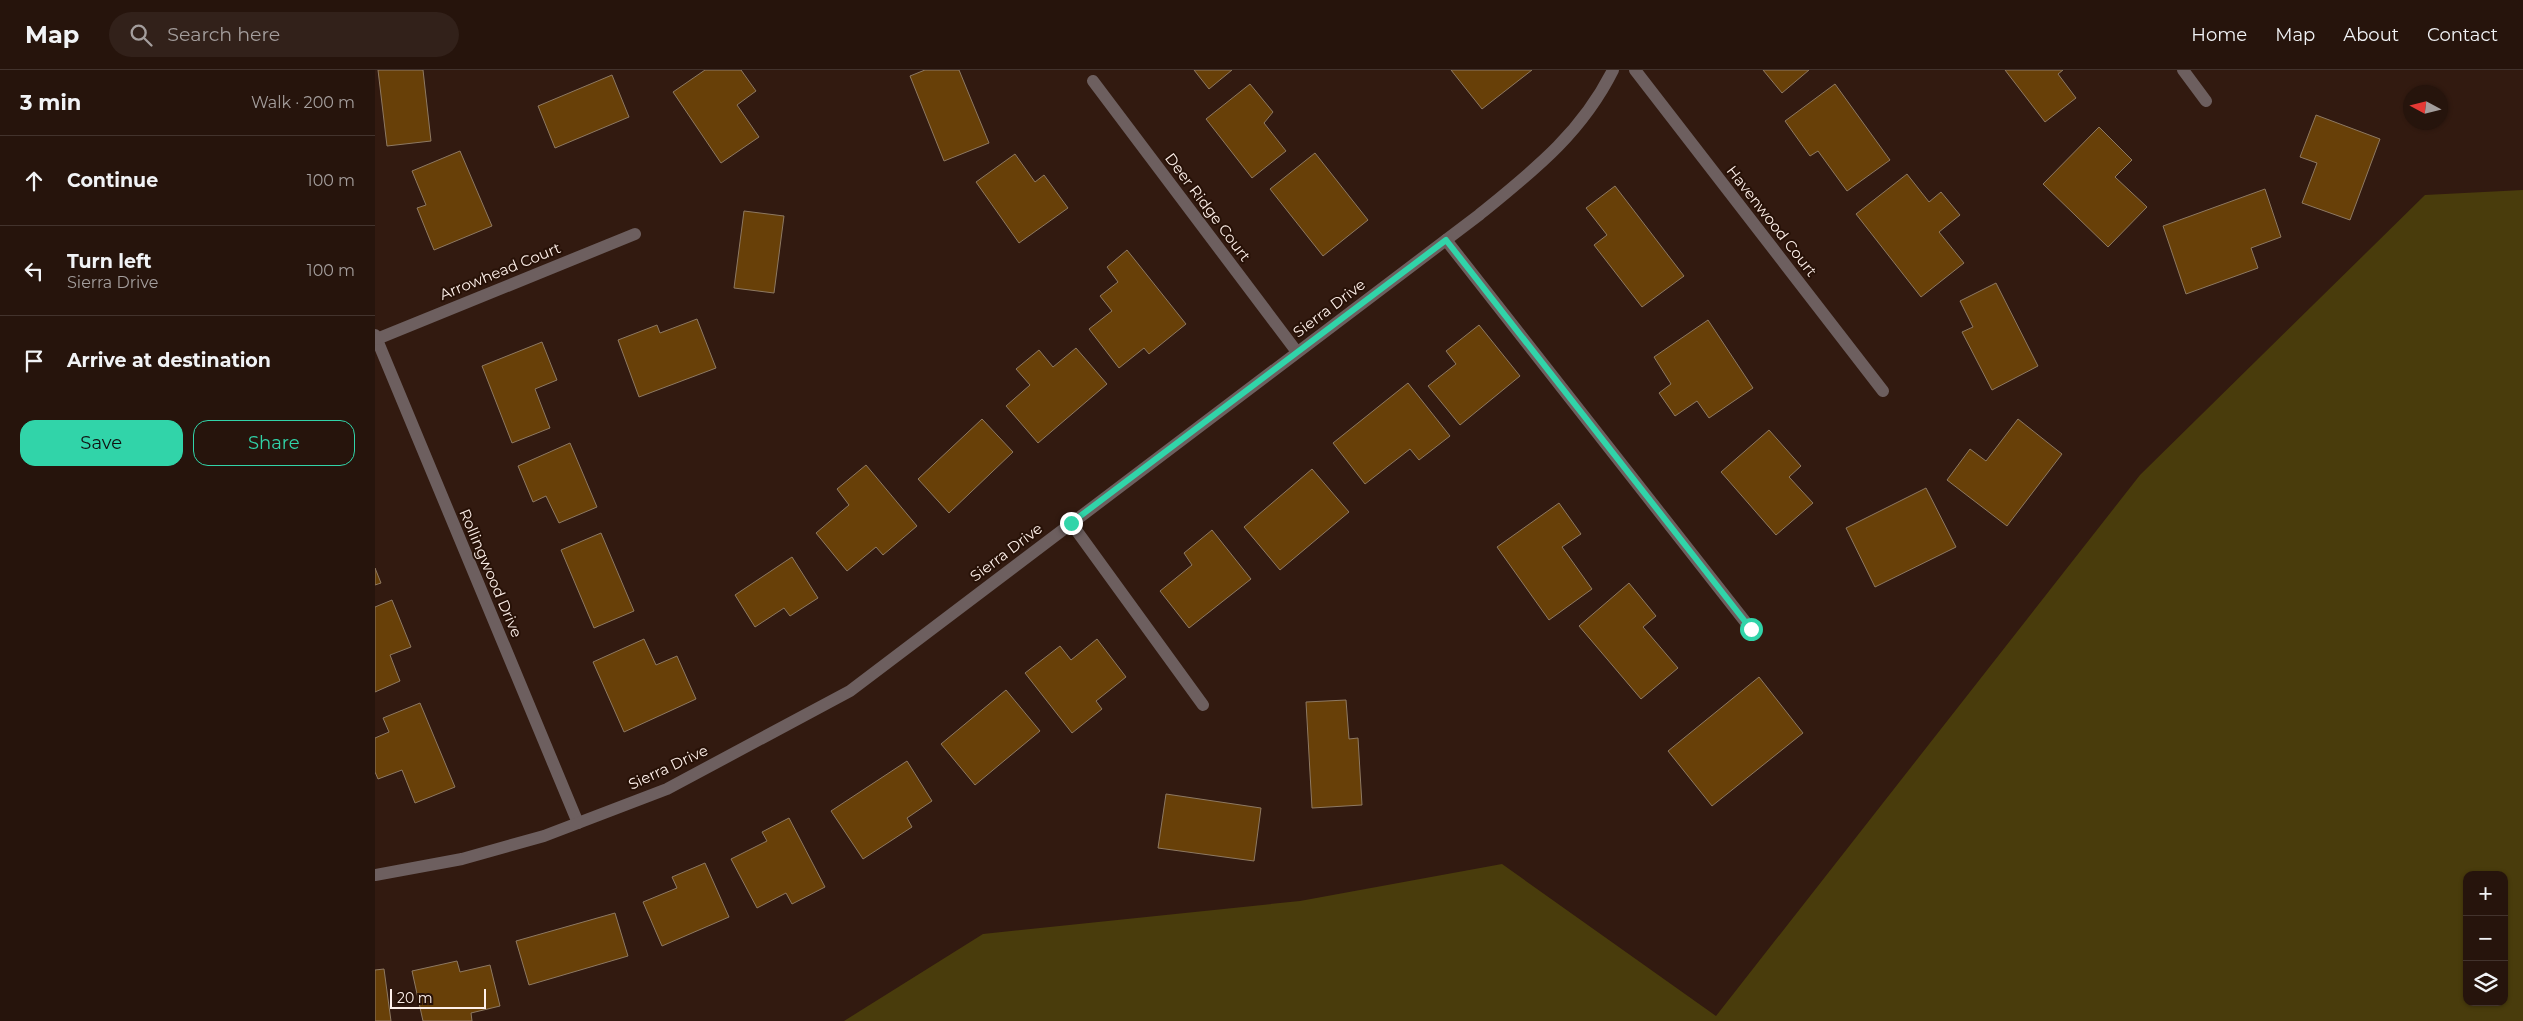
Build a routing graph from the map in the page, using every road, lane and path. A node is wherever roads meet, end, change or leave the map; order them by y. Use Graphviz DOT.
graph roads {
  1 [pos="1613,70"];
  2 [pos="1635,70"];
  3 [pos="2183,70"];
  4 [pos="1093,81"];
  5 [pos="2206,101"];
  6 [pos="635,234"];
  7 [pos="1446,240"];
  8 [pos="376,337"];
  9 [pos="1297,352"];
  10 [pos="1883,391"];
  11 [pos="1071,523"];
  12 [pos="1751,629"];
  13 [pos="1203,705"];
  14 [pos="578,823"];
  15 [pos="375,875"];
  1 -- 7 [label="street, Sierra Drive"];
  2 -- 10 [label="street, Havenwood Court"];
  3 -- 5 [label="street"];
  4 -- 9 [label="street, Deer Ridge Court"];
  6 -- 8 [label="street, Arrowhead Court"];
  7 -- 9 [label="street, Sierra Drive"];
  7 -- 12 [label="street"];
  8 -- 14 [label="street, Rollingwood Drive"];
  9 -- 11 [label="street, Sierra Drive"];
  11 -- 13 [label="street"];
  11 -- 14 [label="street, Sierra Drive"];
  14 -- 15 [label="street, Sierra Drive"];
}
